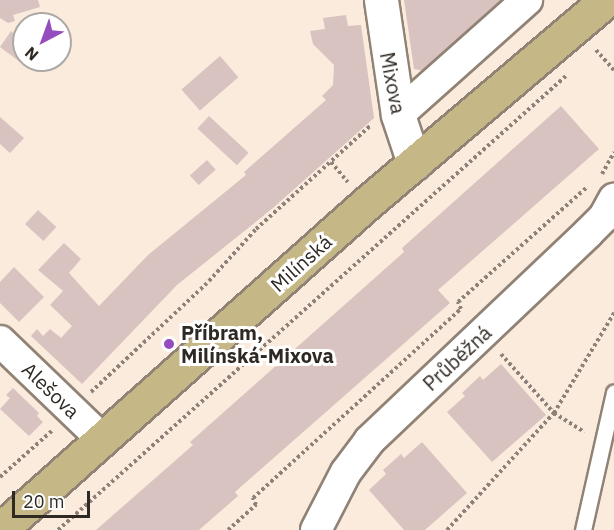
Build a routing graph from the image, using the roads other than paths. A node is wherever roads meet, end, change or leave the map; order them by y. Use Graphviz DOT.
graph roads {
  1 [pos="381,0"];
  2 [pos="527,0"];
  3 [pos="606,0"];
  4 [pos="388,117"];
  5 [pos="414,163"];
  6 [pos="602,185"];
  7 [pos="0,341"];
  8 [pos="614,392"];
  9 [pos="102,439"];
  10 [pos="0,530"];
  11 [pos="316,530"];
  12 [pos="583,530"];
  1 -- 4 [label="street, Mixova"];
  2 -- 4 [label="street"];
  3 -- 5 [label="main road, Milínská"];
  4 -- 5 [label="street, Mixova"];
  5 -- 9 [label="main road, Milínská"];
  6 -- 11 [label="street, Průběžná"];
  7 -- 9 [label="street, Alešova"];
  8 -- 12 [label="lane"];
  9 -- 10 [label="main road, Milínská"];
}
